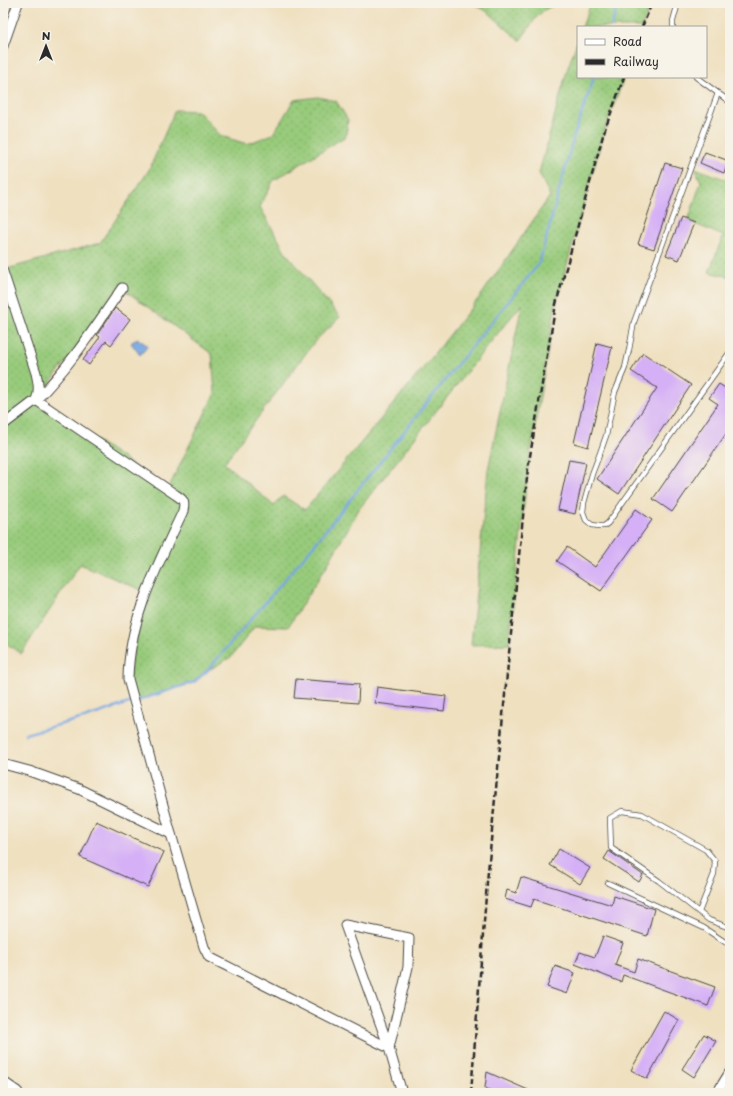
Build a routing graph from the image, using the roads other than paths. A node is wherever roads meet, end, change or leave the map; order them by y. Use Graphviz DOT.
graph roads {
  1 [pos="18,3"];
  2 [pos="678,3"];
  3 [pos="673,26"];
  4 [pos="3,46"];
  5 [pos="697,78"];
  6 [pos="718,93"];
  7 [pos="730,102"];
  8 [pos="3,272"];
  9 [pos="122,288"];
  10 [pos="730,352"];
  11 [pos="36,400"];
  12 [pos="3,426"];
  13 [pos="3,764"];
  14 [pos="171,834"];
  15 [pos="608,883"];
  16 [pos="699,912"];
  17 [pos="730,928"];
  18 [pos="730,944"];
  19 [pos="389,1048"];
  20 [pos="730,1072"];
  21 [pos="4,1085"];
  22 [pos="16,1093"];
  23 [pos="22,1093"];
  24 [pos="402,1093"];
  25 [pos="716,1093"];
  1 -- 4 [label="street"];
  2 -- 3 [label="lane"];
  5 -- 6 [label="lane"];
  6 -- 7 [label="lane"];
  6 -- 10 [label="lane"];
  8 -- 11 [label="street"];
  9 -- 11 [label="street"];
  11 -- 12 [label="street"];
  11 -- 14 [label="street"];
  13 -- 14 [label="street"];
  14 -- 19 [label="street"];
  15 -- 18 [label="lane"];
  16 -- 16 [label="lane"];
  16 -- 17 [label="lane"];
  19 -- 19 [label="street"];
  19 -- 24 [label="street"];
  20 -- 25 [label="street"];
  21 -- 22 [label="main road"];
  21 -- 23 [label="street"];
}
